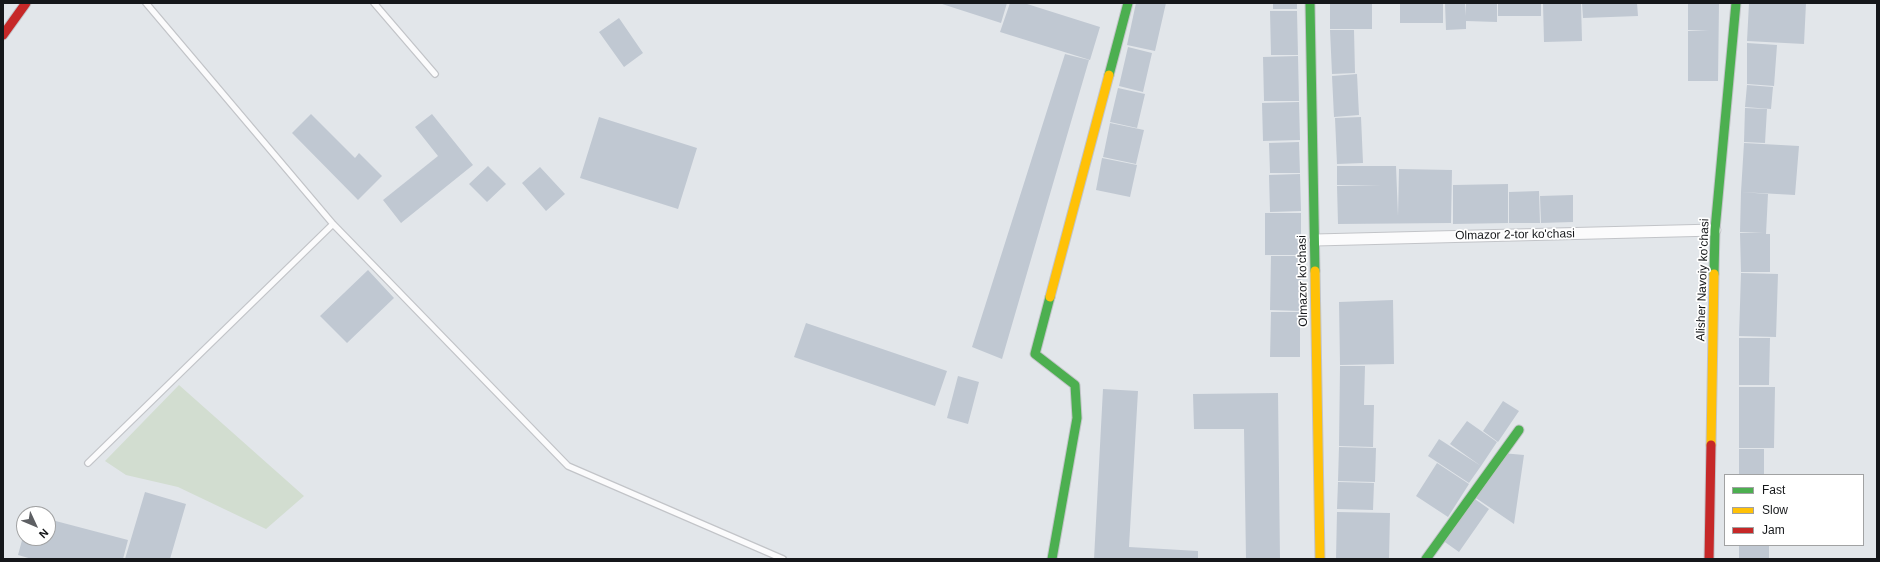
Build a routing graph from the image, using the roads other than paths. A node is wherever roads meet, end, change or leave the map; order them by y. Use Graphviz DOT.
graph roads {
  1 [pos="26,3"];
  2 [pos="146,3"];
  3 [pos="374,3"];
  4 [pos="1128,3"];
  5 [pos="1310,3"];
  6 [pos="1736,3"];
  7 [pos="3,35"];
  8 [pos="434,74"];
  9 [pos="333,224"];
  10 [pos="1715,230"];
  11 [pos="1315,240"];
  12 [pos="1519,430"];
  13 [pos="88,463"];
  14 [pos="783,559"];
  15 [pos="1052,559"];
  16 [pos="1320,559"];
  17 [pos="1426,559"];
  18 [pos="1709,559"];
  1 -- 7 [label="street"];
  2 -- 9 [label="lane"];
  3 -- 8 [label="lane"];
  4 -- 15 [label="street"];
  5 -- 11 [label="street, Olmazor ko'chasi"];
  6 -- 10 [label="street, Alisher Navoiy ko'chasi"];
  9 -- 13 [label="lane"];
  9 -- 14 [label="lane"];
  10 -- 11 [label="street, Olmazor 2-tor ko'chasi"];
  10 -- 18 [label="street, Alisher Navoiy ko'chasi"];
  11 -- 16 [label="street, Olmazor ko'chasi"];
  12 -- 17 [label="street"];
}
